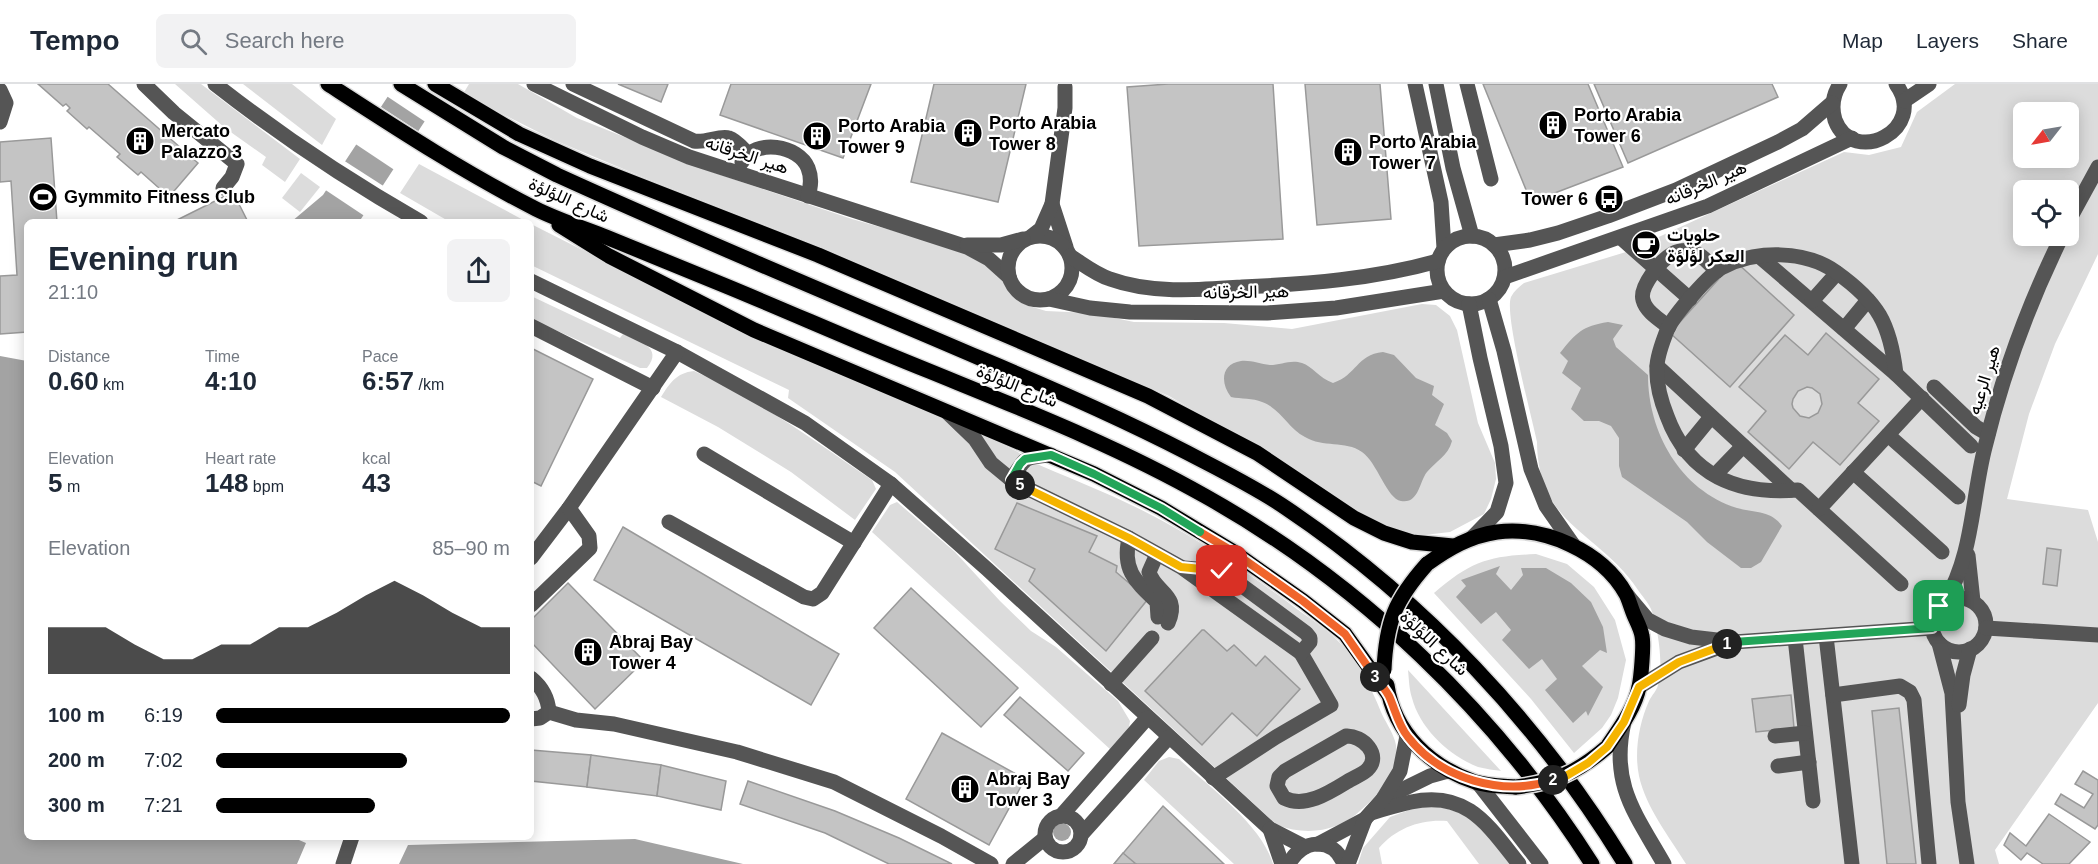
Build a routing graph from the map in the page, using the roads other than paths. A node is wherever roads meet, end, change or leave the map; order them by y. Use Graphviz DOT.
graph roads {
  1 [pos="144,84"];
  2 [pos="215,84"];
  3 [pos="328,84"];
  4 [pos="402,84"];
  5 [pos="435,84"];
  6 [pos="534,84"];
  7 [pos="573,84"];
  8 [pos="1415,84"];
  9 [pos="1436,84"];
  10 [pos="1467,84"];
  11 [pos="1839,84"];
  12 [pos="1896,84"];
  13 [pos="1929,84"];
  14 [pos="1065,85"];
  15 [pos="0,90"];
  16 [pos="1904,101"];
  17 [pos="1832,103"];
  18 [pos="0,122"];
  19 [pos="1852,138"];
  20 [pos="748,154"];
  21 [pos="2098,167"];
  22 [pos="738,173"];
  23 [pos="1491,179"];
  24 [pos="223,188"];
  25 [pos="808,196"];
  26 [pos="2079,202"];
  27 [pos="1052,204"];
  28 [pos="539,211"];
  29 [pos="416,219"];
  30 [pos="1472,236"];
  31 [pos="1028,237"];
  32 [pos="1621,237"];
  33 [pos="955,243"];
  34 [pos="1494,245"];
  35 [pos="2057,246"];
  36 [pos="1069,253"];
  37 [pos="1441,254"];
  38 [pos="1760,256"];
  39 [pos="1657,269"];
  40 [pos="1717,271"];
  41 [pos="1837,273"];
  42 [pos="1009,277"];
  43 [pos="1504,277"];
  44 [pos="534,282"];
  45 [pos="1444,291"];
  46 [pos="1049,299"];
  47 [pos="1489,299"];
  48 [pos="1690,299"];
  49 [pos="1869,300"];
  50 [pos="1812,301"];
  51 [pos="1470,304"];
  52 [pos="1669,327"];
  53 [pos="534,328"];
  54 [pos="1844,329"];
  55 [pos="677,352"];
  56 [pos="1657,366"];
  57 [pos="1896,374"];
  58 [pos="1934,387"];
  59 [pos="652,388"];
  60 [pos="1922,398"];
  61 [pos="945,410"];
  62 [pos="1711,417"];
  63 [pos="1988,434"];
  64 [pos="1888,435"];
  65 [pos="1971,446"];
  66 [pos="1743,447"];
  67 [pos="1684,450"];
  68 [pos="704,453"];
  69 [pos="1051,455"];
  70 [pos="1853,472"];
  71 [pos="1715,476"];
  72 [pos="1011,480"];
  73 [pos="891,484"];
  74 [pos="1791,490"];
  75 [pos="1958,497"];
  76 [pos="569,508"];
  77 [pos="1819,509"];
  78 [pos="669,522"];
  79 [pos="1129,538"];
  80 [pos="1472,538"];
  81 [pos="854,543"];
  82 [pos="1966,543"];
  83 [pos="1453,546"];
  84 [pos="1574,546"];
  85 [pos="1942,552"];
  86 [pos="534,554"];
  87 [pos="1158,554"];
  88 [pos="1901,584"];
  89 [pos="1625,593"];
  90 [pos="1973,601"];
  91 [pos="534,602"];
  92 [pos="1945,602"];
  93 [pos="1932,628"];
  94 [pos="1986,628"];
  95 [pos="2098,635"];
  96 [pos="1826,636"];
  97 [pos="1152,638"];
  98 [pos="1795,638"];
  99 [pos="1734,642"];
  100 [pos="1939,643"];
  101 [pos="1970,650"];
  102 [pos="534,681"];
  103 [pos="1111,684"];
  104 [pos="1639,687"];
  105 [pos="1388,694"];
  106 [pos="1833,695"];
  107 [pos="549,712"];
  108 [pos="534,718"];
  109 [pos="1147,718"];
  110 [pos="1624,722"];
  111 [pos="1954,729"];
  112 [pos="1805,733"];
  113 [pos="1168,736"];
  114 [pos="1407,736"];
  115 [pos="1775,736"];
  116 [pos="1809,762"];
  117 [pos="1778,766"];
  118 [pos="1448,771"];
  119 [pos="1213,778"];
  120 [pos="1478,783"];
  121 [pos="1323,795"];
  122 [pos="1383,799"];
  123 [pos="1813,801"];
  124 [pos="1061,816"];
  125 [pos="1368,816"];
  126 [pos="1270,829"];
  127 [pos="1081,835"];
  128 [pos="1045,838"];
  129 [pos="351,840"];
  130 [pos="1311,845"];
  131 [pos="1065,852"];
  132 [pos="343,864"];
  133 [pos="991,864"];
  134 [pos="1013,864"];
  135 [pos="1051,864"];
  136 [pos="1282,864"];
  137 [pos="1289,864"];
  138 [pos="1346,864"];
  139 [pos="1519,864"];
  140 [pos="1541,864"];
  141 [pos="1592,864"];
  142 [pos="1625,864"];
  143 [pos="1664,864"];
  144 [pos="1852,864"];
  145 [pos="1929,864"];
  146 [pos="1967,864"];
  1 -- 24 [label="street"];
  2 -- 29 [label="street"];
  3 -- 28 [label="main road, شارع اللؤلؤة"];
  4 -- 142 [label="main road, شارع اللؤلؤة"];
  5 -- 83 [label="main road"];
  6 -- 22 [label="street, هير الخرقانه"];
  7 -- 20 [label="street"];
  8 -- 37 [label="street"];
  9 -- 30 [label="street"];
  10 -- 23 [label="street"];
  11 -- 17 [label="street"];
  12 -- 16 [label="street"];
  13 -- 16 [label="street"];
  14 -- 27 [label="street"];
  15 -- 18 [label="street"];
  16 -- 19 [label="street"];
  17 -- 19 [label="street"];
  17 -- 34 [label="street, هير الخرقانه"];
  19 -- 32 [label="street, هير الخرقانه"];
  20 -- 22 [label="street"];
  20 -- 25 [label="street"];
  21 -- 26 [label="street"];
  22 -- 25 [label="street, هير الخرقانه"];
  25 -- 33 [label="street, هير الخرقانه"];
  27 -- 31 [label="street"];
  27 -- 36 [label="street"];
  28 -- 61 [label="main road"];
  28 -- 141 [label="main road, شارع اللؤلؤة"];
  30 -- 34 [label="street"];
  30 -- 37 [label="street"];
  31 -- 33 [label="street, هير الخرقانه"];
  31 -- 36 [label="street"];
  31 -- 42 [label="street"];
  32 -- 39 [label="street"];
  32 -- 43 [label="street, هير الخرقانه"];
  33 -- 42 [label="street, هير الخرقانه"];
  34 -- 43 [label="street"];
  35 -- 63 [label="street, هير الرعيه"];
  36 -- 37 [label="street, هير الخرقانه"];
  36 -- 46 [label="street"];
  37 -- 45 [label="street"];
  38 -- 40 [label="street"];
  38 -- 41 [label="street"];
  38 -- 50 [label="street"];
  39 -- 40 [label="street"];
  39 -- 48 [label="street"];
  39 -- 52 [label="street"];
  40 -- 48 [label="street"];
  41 -- 49 [label="street"];
  41 -- 50 [label="street"];
  42 -- 46 [label="street"];
  43 -- 47 [label="street"];
  44 -- 55 [label="street"];
  45 -- 46 [label="street, هير الخرقانه"];
  45 -- 51 [label="street"];
  47 -- 51 [label="street"];
  47 -- 84 [label="street"];
  48 -- 52 [label="street"];
  49 -- 54 [label="street"];
  49 -- 57 [label="street"];
  50 -- 54 [label="street"];
  51 -- 80 [label="street"];
  52 -- 56 [label="street"];
  53 -- 59 [label="street"];
  54 -- 57 [label="street"];
  55 -- 59 [label="street"];
  55 -- 73 [label="street"];
  56 -- 62 [label="street"];
  56 -- 67 [label="street"];
  57 -- 60 [label="street"];
  58 -- 63 [label="street"];
  59 -- 76 [label="street"];
  60 -- 64 [label="street"];
  60 -- 65 [label="street"];
  61 -- 69 [label="main road"];
  61 -- 72 [label="street"];
  62 -- 66 [label="street"];
  62 -- 67 [label="street"];
  63 -- 82 [label="street, هير الرعيه"];
  64 -- 70 [label="street"];
  64 -- 75 [label="street"];
  66 -- 71 [label="street"];
  66 -- 74 [label="street"];
  67 -- 71 [label="street"];
  68 -- 81 [label="street"];
  69 -- 72 [label="street"];
  69 -- 105 [label="main road"];
  70 -- 77 [label="street"];
  70 -- 85 [label="street"];
  71 -- 74 [label="street"];
  72 -- 79 [label="street"];
  73 -- 81 [label="street"];
  73 -- 103 [label="street"];
  74 -- 77 [label="street"];
  76 -- 86 [label="street"];
  76 -- 91 [label="street"];
  77 -- 88 [label="street"];
  78 -- 81 [label="street"];
  79 -- 87 [label="street"];
  79 -- 87 [label="street"];
  80 -- 83 [label="main road"];
  80 -- 84 [label="main road"];
  82 -- 90 [label="street, هير الرعيه"];
  82 -- 92 [label="street, هير الرعيه"];
  83 -- 105 [label="main road, bridge"];
  84 -- 89 [label="main road"];
  87 -- 119 [label="street"];
  89 -- 99 [label="street"];
  89 -- 104 [label="main road"];
  90 -- 92 [label="street"];
  90 -- 94 [label="street"];
  92 -- 93 [label="street"];
  93 -- 96 [label="street"];
  93 -- 100 [label="street"];
  94 -- 95 [label="street"];
  94 -- 101 [label="street"];
  96 -- 98 [label="street"];
  96 -- 106 [label="street"];
  97 -- 103 [label="street"];
  98 -- 99 [label="street"];
  98 -- 112 [label="street"];
  99 -- 104 [label="street"];
  100 -- 101 [label="street"];
  100 -- 111 [label="street"];
  101 -- 111 [label="street"];
  102 -- 107 [label="street"];
  103 -- 109 [label="street"];
  104 -- 110 [label="main road"];
  105 -- 114 [label="main road"];
  106 -- 144 [label="street"];
  106 -- 145 [label="street"];
  107 -- 108 [label="street"];
  107 -- 133 [label="street"];
  109 -- 113 [label="street"];
  109 -- 124 [label="street"];
  110 -- 120 [label="main road, bridge"];
  110 -- 143 [label="street"];
  111 -- 146 [label="street"];
  112 -- 115 [label="street"];
  112 -- 116 [label="street"];
  113 -- 119 [label="street"];
  113 -- 127 [label="street"];
  114 -- 118 [label="main road"];
  114 -- 122 [label="street"];
  116 -- 117 [label="street"];
  116 -- 123 [label="street"];
  118 -- 120 [label="main road"];
  118 -- 122 [label="street"];
  119 -- 126 [label="street"];
  120 -- 140 [label="street"];
  121 -- 121 [label="street"];
  122 -- 125 [label="street"];
  124 -- 127 [label="street"];
  124 -- 128 [label="street"];
  125 -- 130 [label="street"];
  125 -- 138 [label="street"];
  125 -- 139 [label="street"];
  126 -- 130 [label="street"];
  126 -- 136 [label="street"];
  127 -- 131 [label="street"];
  128 -- 131 [label="street"];
  128 -- 134 [label="street"];
  129 -- 132 [label="street"];
  130 -- 137 [label="street"];
  130 -- 138 [label="street"];
  131 -- 135 [label="street"];
}
